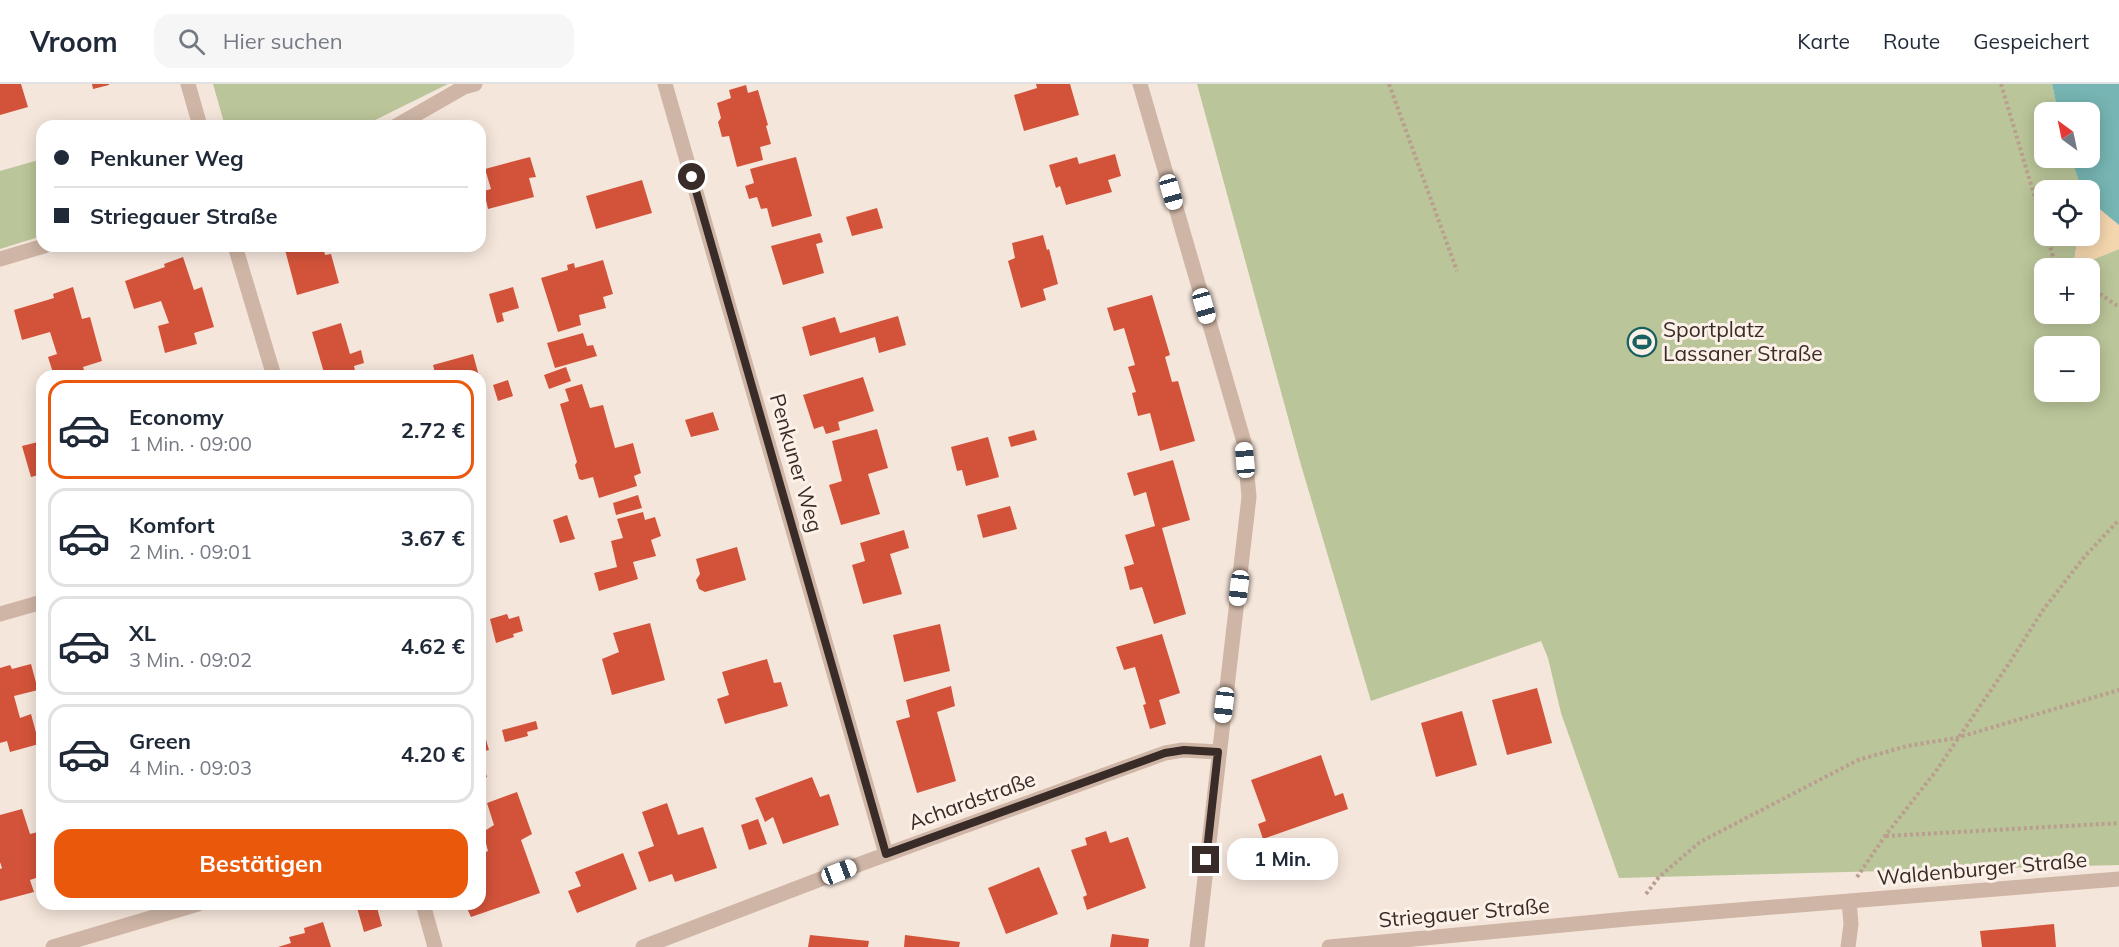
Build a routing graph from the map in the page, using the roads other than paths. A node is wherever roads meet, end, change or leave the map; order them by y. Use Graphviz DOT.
graph roads {
  1 [pos="188,84"];
  2 [pos="475,84"];
  3 [pos="665,84"];
  4 [pos="1140,84"];
  5 [pos="198,120"];
  6 [pos="406,120"];
  7 [pos="36,248"];
  8 [pos="237,252"];
  9 [pos="0,259"];
  10 [pos="272,370"];
  11 [pos="36,604"];
  12 [pos="0,614"];
  13 [pos="1218,752"];
  14 [pos="886,854"];
  15 [pos="2119,879"];
  16 [pos="1849,901"];
  17 [pos="178,910"];
  18 [pos="425,910"];
  19 [pos="1603,922"];
  20 [pos="53,947"];
  21 [pos="435,947"];
  22 [pos="643,947"];
  23 [pos="1197,947"];
  24 [pos="1329,947"];
  25 [pos="1848,947"];
  1 -- 5 [label="street"];
  2 -- 6 [label="street"];
  3 -- 14 [label="street, Penkuner Weg"];
  4 -- 13 [label="street"];
  7 -- 9 [label="street"];
  8 -- 10 [label="street"];
  11 -- 12 [label="street"];
  13 -- 14 [label="street, Achardstraße"];
  13 -- 23 [label="street"];
  14 -- 22 [label="street, Achardstraße"];
  15 -- 16 [label="street, Waldenburger Straße"];
  16 -- 19 [label="street, Waldenburger Straße"];
  16 -- 25 [label="street, Waldenburger Straße"];
  17 -- 20 [label="street"];
  18 -- 21 [label="street"];
  19 -- 24 [label="street, Striegauer Straße"];
}
